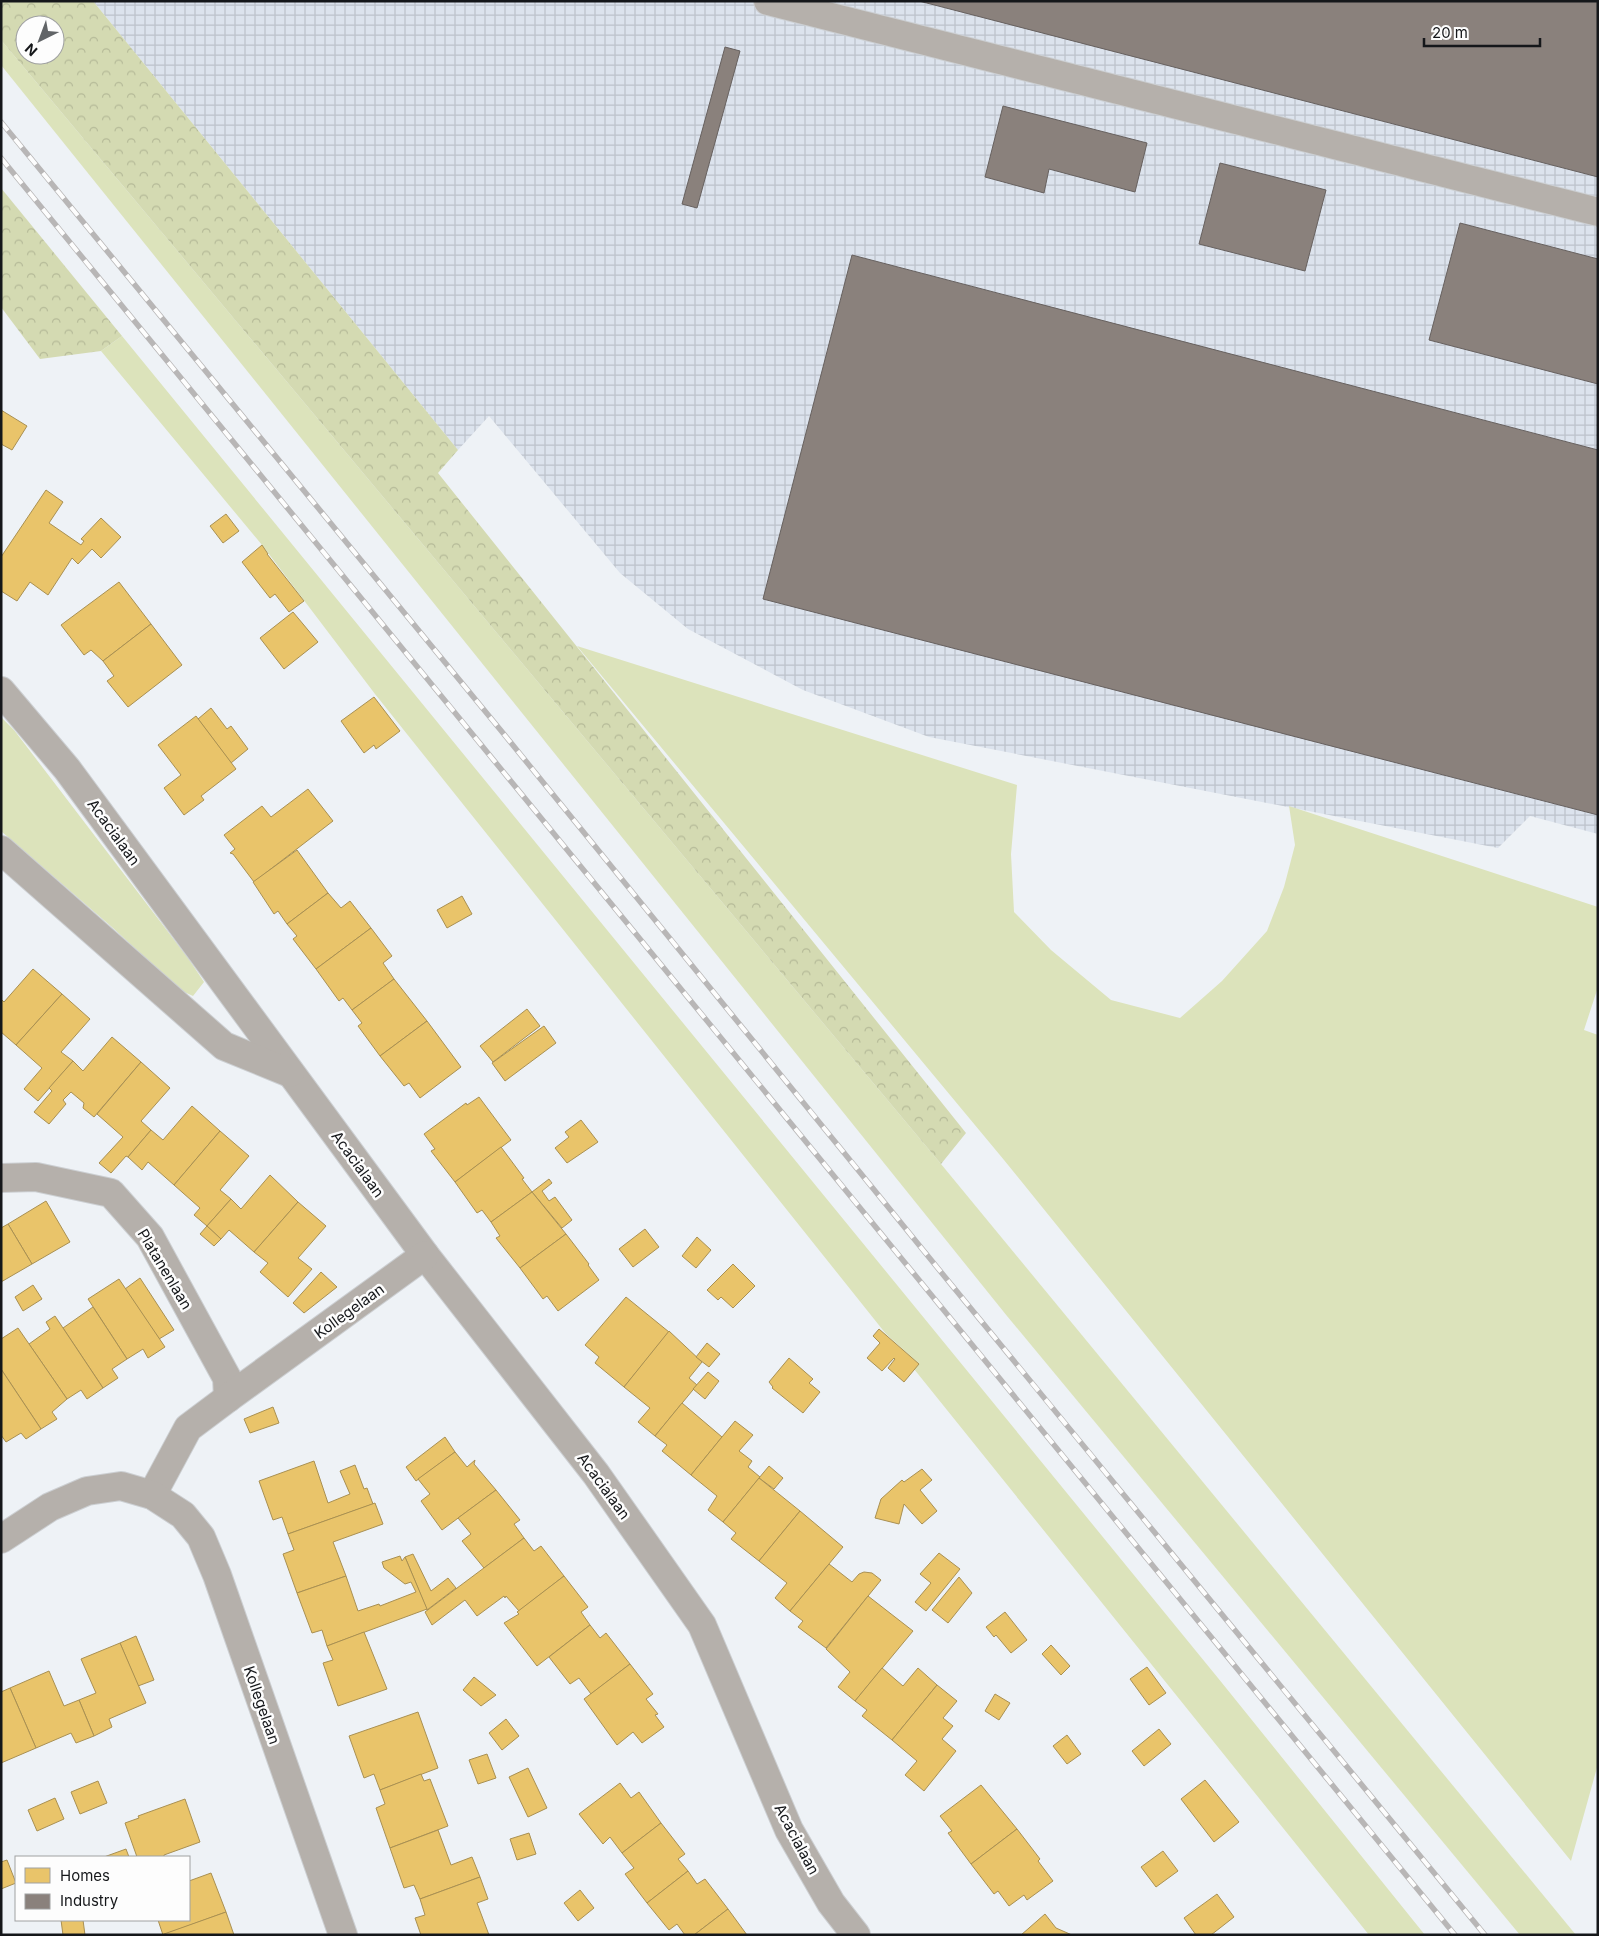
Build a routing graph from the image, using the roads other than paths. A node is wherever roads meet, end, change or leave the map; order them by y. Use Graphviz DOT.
graph roads {
  1 [pos="768,1"];
  2 [pos="1598,212"];
  3 [pos="1,691"];
  4 [pos="1,850"];
  5 [pos="292,1074"];
  6 [pos="1,1178"];
  7 [pos="425,1255"];
  8 [pos="228,1398"];
  9 [pos="152,1495"];
  10 [pos="1,1539"];
  11 [pos="343,1935"];
  12 [pos="856,1935"];
  1 -- 2 [label="street"];
  3 -- 5 [label="street, Acacialaan"];
  4 -- 5 [label="street"];
  5 -- 7 [label="street, Acacialaan"];
  6 -- 8 [label="street, Platanenlaan"];
  7 -- 8 [label="street, Kollegelaan"];
  7 -- 12 [label="street, Acacialaan"];
  8 -- 9 [label="street, Kollegelaan"];
  9 -- 10 [label="street, Kollegelaan"];
  9 -- 11 [label="street, Kollegelaan"];
}
